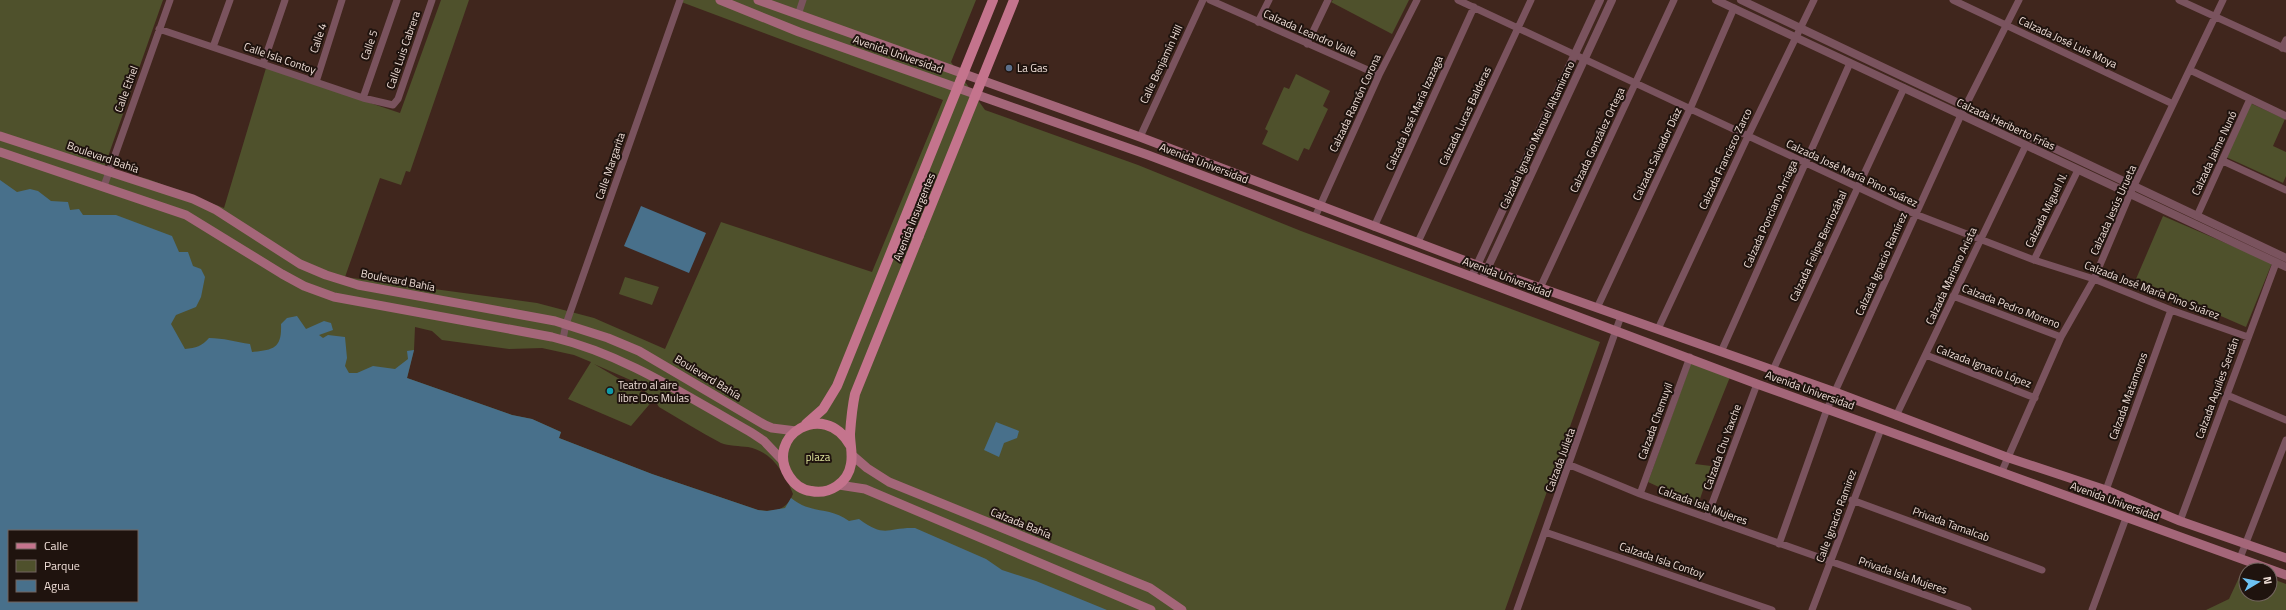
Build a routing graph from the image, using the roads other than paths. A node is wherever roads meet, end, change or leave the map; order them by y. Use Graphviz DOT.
graph roads {
  1 [pos="170,0"];
  2 [pos="230,0"];
  3 [pos="285,0"];
  4 [pos="342,0"];
  5 [pos="397,0"];
  6 [pos="432,0"];
  7 [pos="680,0"];
  8 [pos="720,0"];
  9 [pos="758,0"];
  10 [pos="803,0"];
  11 [pos="993,0"];
  12 [pos="1014,0"];
  13 [pos="1203,0"];
  14 [pos="1210,0"];
  15 [pos="1269,0"];
  16 [pos="1328,0"];
  17 [pos="1417,0"];
  18 [pos="1458,0"];
  19 [pos="1532,0"];
  20 [pos="1600,0"];
  21 [pos="1612,0"];
  22 [pos="1674,0"];
  23 [pos="1716,0"];
  24 [pos="1741,0"];
  25 [pos="1814,0"];
  26 [pos="1953,0"];
  27 [pos="2019,0"];
  28 [pos="2179,0"];
  29 [pos="2223,0"];
  30 [pos="1474,7"];
  31 [pos="1734,8"];
  32 [pos="798,15"];
  33 [pos="2215,16"];
  34 [pos="1258,22"];
  35 [pos="2007,26"];
  36 [pos="1519,27"];
  37 [pos="1800,28"];
  38 [pos="159,29"];
  39 [pos="1795,37"];
  40 [pos="2286,40"];
  41 [pos="1307,44"];
  42 [pos="213,47"];
  43 [pos="2284,49"];
  44 [pos="1575,55"];
  45 [pos="1585,59"];
  46 [pos="1850,63"];
  47 [pos="263,64"];
  48 [pos="2190,70"];
  49 [pos="963,73"];
  50 [pos="1379,75"];
  51 [pos="982,80"];
  52 [pos="316,82"];
  53 [pos="1635,85"];
  54 [pos="957,88"];
  55 [pos="1904,88"];
  56 [pos="976,94"];
  57 [pos="363,98"];
  58 [pos="2250,99"];
  59 [pos="2173,104"];
  60 [pos="393,105"];
  61 [pos="1966,106"];
  62 [pos="1690,109"];
  63 [pos="1961,115"];
  64 [pos="2286,116"];
  65 [pos="0,136"];
  66 [pos="1748,136"];
  67 [pos="1140,137"];
  68 [pos="2026,145"];
  69 [pos="0,152"];
  70 [pos="2223,162"];
  71 [pos="1804,164"];
  72 [pos="2078,170"];
  73 [pos="109,171"];
  74 [pos="104,186"];
  75 [pos="2135,186"];
  76 [pos="1857,188"];
  77 [pos="2286,189"];
  78 [pos="2130,194"];
  79 [pos="1319,206"];
  80 [pos="1915,214"];
  81 [pos="2197,216"];
  82 [pos="1314,217"];
  83 [pos="902,226"];
  84 [pos="1374,227"];
  85 [pos="919,236"];
  86 [pos="1980,239"];
  87 [pos="1418,242"];
  88 [pos="2286,258"];
  89 [pos="2034,260"];
  90 [pos="2276,262"];
  91 [pos="1477,264"];
  92 [pos="2286,267"];
  93 [pos="1487,269"];
  94 [pos="1472,276"];
  95 [pos="2094,279"];
  96 [pos="1482,280"];
  97 [pos="1540,288"];
  98 [pos="1953,296"];
  99 [pos="1597,308"];
  100 [pos="2171,310"];
  101 [pos="1621,316"];
  102 [pos="566,324"];
  103 [pos="1658,329"];
  104 [pos="1616,331"];
  105 [pos="2061,337"];
  106 [pos="2248,337"];
  107 [pos="563,339"];
  108 [pos="1721,352"];
  109 [pos="1926,356"];
  110 [pos="1690,357"];
  111 [pos="1773,370"];
  112 [pos="1757,384"];
  113 [pos="1835,392"];
  114 [pos="2227,395"];
  115 [pos="2034,398"];
  116 [pos="1827,410"];
  117 [pos="1896,416"];
  118 [pos="2286,420"];
  119 [pos="806,425"];
  120 [pos="1881,429"];
  121 [pos="796,431"];
  122 [pos="2286,440"];
  123 [pos="851,450"];
  124 [pos="2009,458"];
  125 [pos="783,461"];
  126 [pos="1570,465"];
  127 [pos="2002,471"];
  128 [pos="839,485"];
  129 [pos="2106,490"];
  130 [pos="1640,494"];
  131 [pos="1852,500"];
  132 [pos="1707,517"];
  133 [pos="2126,518"];
  134 [pos="2180,521"];
  135 [pos="1546,532"];
  136 [pos="1779,544"];
  137 [pos="2246,545"];
  138 [pos="2240,558"];
  139 [pos="2286,558"];
  140 [pos="1831,562"];
  141 [pos="2042,570"];
  142 [pos="2286,575"];
  143 [pos="1151,610"];
  144 [pos="1182,610"];
  145 [pos="1519,610"];
  146 [pos="1772,610"];
  147 [pos="1812,610"];
  148 [pos="1968,610"];
  149 [pos="2092,610"];
  1 -- 38 [label="street, Calle Ethel"];
  2 -- 42 [label="street"];
  3 -- 47 [label="street"];
  4 -- 52 [label="street, Calle 4"];
  5 -- 57 [label="street, Calle 5"];
  6 -- 60 [label="street, Calle Luis Cabrera"];
  7 -- 102 [label="street, Calle Margarita"];
  8 -- 54 [label="main road, Avenida Universidad"];
  9 -- 32 [label="main road, Avenida Universidad"];
  10 -- 32 [label="street"];
  11 -- 49 [label="main road, Avenida Insurgentes"];
  12 -- 51 [label="main road, Avenida Insurgentes"];
  13 -- 67 [label="street, Calle Benjamín Hill"];
  14 -- 34 [label="street, Calzada Leandro Valle"];
  15 -- 34 [label="street"];
  16 -- 41 [label="street"];
  17 -- 50 [label="street, Calzada Ramón Corona"];
  18 -- 30 [label="street, Calzada José María Pino Suárez"];
  19 -- 36 [label="street, Calzada Lucas Balderas"];
  20 -- 44 [label="street, Calzada Ignacio Manuel Altamirano"];
  21 -- 45 [label="street, Calzada Ignacio Manuel Altamirano"];
  22 -- 53 [label="street, Calzada González Ortega"];
  23 -- 31 [label="street, Calzada Heriberto Frías"];
  24 -- 37 [label="street, Calzada Heriberto Frías"];
  25 -- 37 [label="street, Calzada Francisco Zarco"];
  26 -- 35 [label="street, Calzada José Luis Moya"];
  27 -- 35 [label="street, Calzada Ignacio Ramírez"];
  28 -- 33 [label="street"];
  29 -- 33 [label="street, Calzada Jesús Urueta"];
  30 -- 36 [label="street, Calzada José María Pino Suárez"];
  30 -- 84 [label="street, Calzada José María Izazaga"];
  31 -- 39 [label="street, Calzada Heriberto Frías"];
  31 -- 62 [label="street, Calzada Salvador Díaz"];
  32 -- 49 [label="main road, Avenida Universidad"];
  33 -- 43 [label="street"];
  33 -- 48 [label="street, Calzada Jesús Urueta"];
  34 -- 41 [label="street, Calzada Leandro Valle"];
  35 -- 59 [label="street, Calzada José Luis Moya"];
  35 -- 61 [label="street, Calzada Ignacio Ramírez"];
  36 -- 44 [label="street, Calzada José María Pino Suárez"];
  36 -- 87 [label="street, Calzada Lucas Balderas"];
  37 -- 39 [label="street, Calzada Francisco Zarco"];
  37 -- 61 [label="street, Calzada Heriberto Frías"];
  38 -- 42 [label="street, Calle Isla Contoy"];
  38 -- 73 [label="street, Calle Ethel"];
  39 -- 46 [label="street, Calzada Heriberto Frías"];
  39 -- 66 [label="street, Calzada Francisco Zarco"];
  40 -- 43 [label="street"];
  41 -- 50 [label="street, Calzada Leandro Valle"];
  42 -- 47 [label="street, Calle Isla Contoy"];
  44 -- 45 [label="street, Calzada José María Pino Suárez"];
  44 -- 91 [label="street, Calzada Ignacio Manuel Altamirano"];
  45 -- 53 [label="street, Calzada José María Pino Suárez"];
  45 -- 93 [label="street, Calzada Ignacio Manuel Altamirano"];
  46 -- 55 [label="street, Calzada Heriberto Frías"];
  46 -- 71 [label="street, Calzada Ponciano Arriaga"];
  47 -- 52 [label="street, Calle Isla Contoy"];
  48 -- 58 [label="street"];
  48 -- 59 [label="street, Calzada Jesús Urueta"];
  49 -- 51 [label="main road, Avenida Universidad"];
  49 -- 54 [label="main road, Avenida Insurgentes"];
  50 -- 79 [label="street, Calzada Ramón Corona"];
  51 -- 56 [label="main road, Avenida Insurgentes"];
  51 -- 67 [label="main road, Avenida Universidad"];
  52 -- 57 [label="street, Calle Isla Contoy"];
  53 -- 62 [label="street, Calzada José María Pino Suárez"];
  53 -- 97 [label="street, Calzada González Ortega"];
  54 -- 56 [label="main road, Avenida Universidad"];
  54 -- 83 [label="main road, Avenida Insurgentes"];
  55 -- 63 [label="street, Calzada Heriberto Frías"];
  55 -- 76 [label="street, Calzada Felipe Berriozábal"];
  56 -- 82 [label="main road, Avenida Universidad"];
  56 -- 85 [label="main road, Avenida Insurgentes"];
  57 -- 60 [label="street, Calle Isla Contoy"];
  58 -- 64 [label="street"];
  58 -- 70 [label="street, Calzada Jaime Nunó"];
  59 -- 75 [label="street, Calzada Jesús Urueta"];
  61 -- 63 [label="street, Calzada Ignacio Ramírez"];
  61 -- 75 [label="street, Calzada Heriberto Frías"];
  62 -- 66 [label="street, Calzada José María Pino Suárez"];
  62 -- 99 [label="street, Calzada Salvador Díaz"];
  63 -- 68 [label="street, Calzada Heriberto Frías"];
  63 -- 80 [label="street, Calzada Ignacio Ramírez"];
  65 -- 73 [label="main road, Boulevard Bahía"];
  66 -- 71 [label="street, Calzada José María Pino Suárez"];
  66 -- 103 [label="street, Calzada Francisco Zarco"];
  67 -- 79 [label="main road, Avenida Universidad"];
  68 -- 72 [label="street, Calzada Heriberto Frías"];
  68 -- 86 [label="street, Calzada Mariano Arista"];
  69 -- 74 [label="main road"];
  70 -- 77 [label="street"];
  70 -- 81 [label="street, Calzada Jaime Nunó"];
  71 -- 76 [label="street, Calzada José María Pino Suárez"];
  71 -- 108 [label="street, Calzada Ponciano Arriaga"];
  72 -- 78 [label="street, Calzada Heriberto Frías"];
  72 -- 89 [label="street, Calzada Miguel N."];
  73 -- 74 [label="street, Calle Ethel"];
  73 -- 102 [label="main road, Boulevard Bahía"];
  74 -- 107 [label="main road"];
  75 -- 78 [label="street, Calzada Jesús Urueta"];
  75 -- 81 [label="street, Calzada Heriberto Frías"];
  76 -- 80 [label="street, Calzada José María Pino Suárez"];
  76 -- 111 [label="street, Calzada Felipe Berriozábal"];
  78 -- 90 [label="street, Calzada Heriberto Frías"];
  78 -- 95 [label="street, Calzada Jesús Urueta"];
  79 -- 82 [label="street, Calzada Ramón Corona"];
  79 -- 84 [label="main road, Avenida Universidad"];
  80 -- 86 [label="street, Calzada José María Pino Suárez"];
  80 -- 113 [label="street, Calzada Ignacio Ramírez"];
  81 -- 88 [label="street, Calzada Heriberto Frías"];
  82 -- 94 [label="main road, Avenida Universidad"];
  83 -- 85 [label="main road"];
  83 -- 119 [label="main road, Avenida Insurgentes"];
  84 -- 87 [label="main road, Avenida Universidad"];
  85 -- 123 [label="main road, Avenida Insurgentes"];
  86 -- 89 [label="street, Calzada José María Pino Suárez"];
  86 -- 98 [label="street, Calzada Mariano Arista"];
  87 -- 91 [label="main road, Avenida Universidad"];
  89 -- 95 [label="street, Calzada José María Pino Suárez"];
  90 -- 92 [label="street, Calzada Heriberto Frías"];
  90 -- 106 [label="street, Calzada Aquiles Serdán"];
  91 -- 93 [label="main road, Avenida Universidad"];
  91 -- 94 [label="street, Calzada Ignacio Manuel Altamirano"];
  93 -- 96 [label="street, Calzada Ignacio Manuel Altamirano"];
  93 -- 97 [label="main road, Avenida Universidad"];
  94 -- 96 [label="main road, Avenida Universidad"];
  95 -- 100 [label="street, Calzada José María Pino Suárez"];
  95 -- 105 [label="street, Calzada Jesús Urueta"];
  96 -- 104 [label="main road, Avenida Universidad"];
  97 -- 99 [label="main road, Avenida Universidad"];
  98 -- 105 [label="street, Calzada Pedro Moreno"];
  98 -- 109 [label="street, Calzada Mariano Arista"];
  99 -- 101 [label="main road, Avenida Universidad"];
  100 -- 106 [label="street, Calzada José María Pino Suárez"];
  100 -- 129 [label="street, Calzada Matamoros"];
  101 -- 103 [label="main road, Avenida Universidad"];
  101 -- 104 [label="street, Calzada Julieta"];
  102 -- 107 [label="street, Calle Margarita"];
  102 -- 121 [label="main road, Boulevard Bahía"];
  103 -- 108 [label="main road, Avenida Universidad"];
  104 -- 110 [label="main road, Avenida Universidad"];
  104 -- 126 [label="street, Calzada Julieta"];
  105 -- 115 [label="street, Calzada Jesús Urueta"];
  106 -- 114 [label="street, Calzada Aquiles Serdán"];
  107 -- 125 [label="main road"];
  108 -- 111 [label="main road, Avenida Universidad"];
  109 -- 115 [label="street, Calzada Ignacio López"];
  109 -- 117 [label="street, Calzada Mariano Arista"];
  110 -- 112 [label="main road, Avenida Universidad"];
  110 -- 130 [label="street, Calzada Chemuyil"];
  111 -- 113 [label="main road, Avenida Universidad"];
  112 -- 116 [label="main road, Avenida Universidad"];
  112 -- 132 [label="street, Calzada Chu Yaxche"];
  113 -- 116 [label="street, Calzada Ignacio Ramírez"];
  113 -- 117 [label="main road, Avenida Universidad"];
  114 -- 118 [label="street"];
  114 -- 134 [label="street, Calzada Aquiles Serdán"];
  115 -- 124 [label="street, Calzada Jesús Urueta"];
  116 -- 120 [label="main road, Avenida Universidad"];
  116 -- 136 [label="street, Calzada Ignacio Ramírez"];
  117 -- 124 [label="main road, Avenida Universidad"];
  119 -- 121 [label="main road"];
  119 -- 123 [label="main road"];
  120 -- 127 [label="main road, Avenida Universidad"];
  120 -- 131 [label="street, Calle Ignacio Ramirez"];
  121 -- 125 [label="main road"];
  122 -- 137 [label="street"];
  123 -- 128 [label="main road"];
  123 -- 144 [label="main road, Calzada Bahía"];
  124 -- 127 [label="street, Calzada Jesús Urueta"];
  124 -- 129 [label="main road, Avenida Universidad"];
  125 -- 128 [label="main road"];
  126 -- 130 [label="street, Calzada Isla Mujeres"];
  126 -- 135 [label="street, Calzada Julieta"];
  127 -- 133 [label="main road, Avenida Universidad"];
  128 -- 143 [label="main road"];
  129 -- 134 [label="main road, Avenida Universidad"];
  130 -- 132 [label="street, Calzada Isla Mujeres"];
  131 -- 140 [label="street, Calle Ignacio Ramirez"];
  131 -- 141 [label="street, Privada Tamalcab"];
  132 -- 136 [label="street, Calzada Isla Mujeres"];
  133 -- 138 [label="main road, Avenida Universidad"];
  133 -- 149 [label="street"];
  134 -- 137 [label="main road, Avenida Universidad"];
  135 -- 145 [label="street, Calzada Julieta"];
  135 -- 146 [label="street, Calzada Isla Contoy"];
  136 -- 140 [label="street, Calzada Isla Mujeres"];
  137 -- 138 [label="street"];
  137 -- 139 [label="main road, Avenida Universidad"];
  138 -- 142 [label="main road, Avenida Universidad"];
  140 -- 147 [label="street, Calle Ignacio Ramirez"];
  140 -- 148 [label="street, Privada Isla Mujeres"];
}
